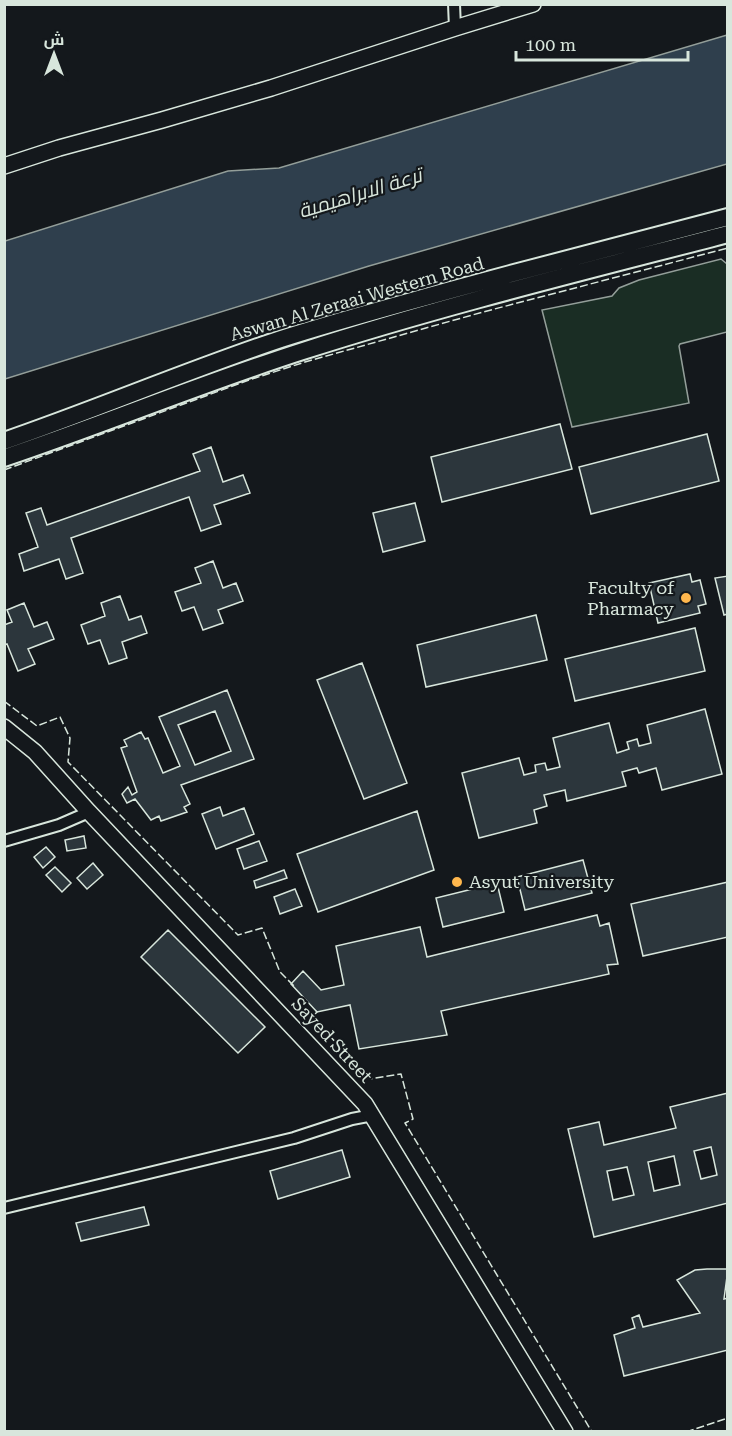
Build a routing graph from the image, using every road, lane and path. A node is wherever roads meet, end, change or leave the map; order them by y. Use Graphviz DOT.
graph roads {
  1 [pos="454,4"];
  2 [pos="533,4"];
  3 [pos="455,28"];
  4 [pos="4,166"];
  5 [pos="728,217"];
  6 [pos="728,234"];
  7 [pos="4,441"];
  8 [pos="4,458"];
  9 [pos="4,727"];
  10 [pos="90,812"];
  11 [pos="4,841"];
  12 [pos="369,1109"];
  13 [pos="4,1208"];
  14 [pos="565,1431"];
  1 -- 3 [label="street"];
  2 -- 3 [label="main road"];
  3 -- 4 [label="main road"];
  5 -- 7 [label="main road, Aswan Al Zeraai Western Road"];
  6 -- 8 [label="main road, Aswan Al Zeraai Western Road"];
  9 -- 10 [label="main road, Sayed Street"];
  10 -- 11 [label="street"];
  10 -- 12 [label="main road, Sayed Street"];
  12 -- 13 [label="street"];
  12 -- 14 [label="main road, Sayed Street"];
}
